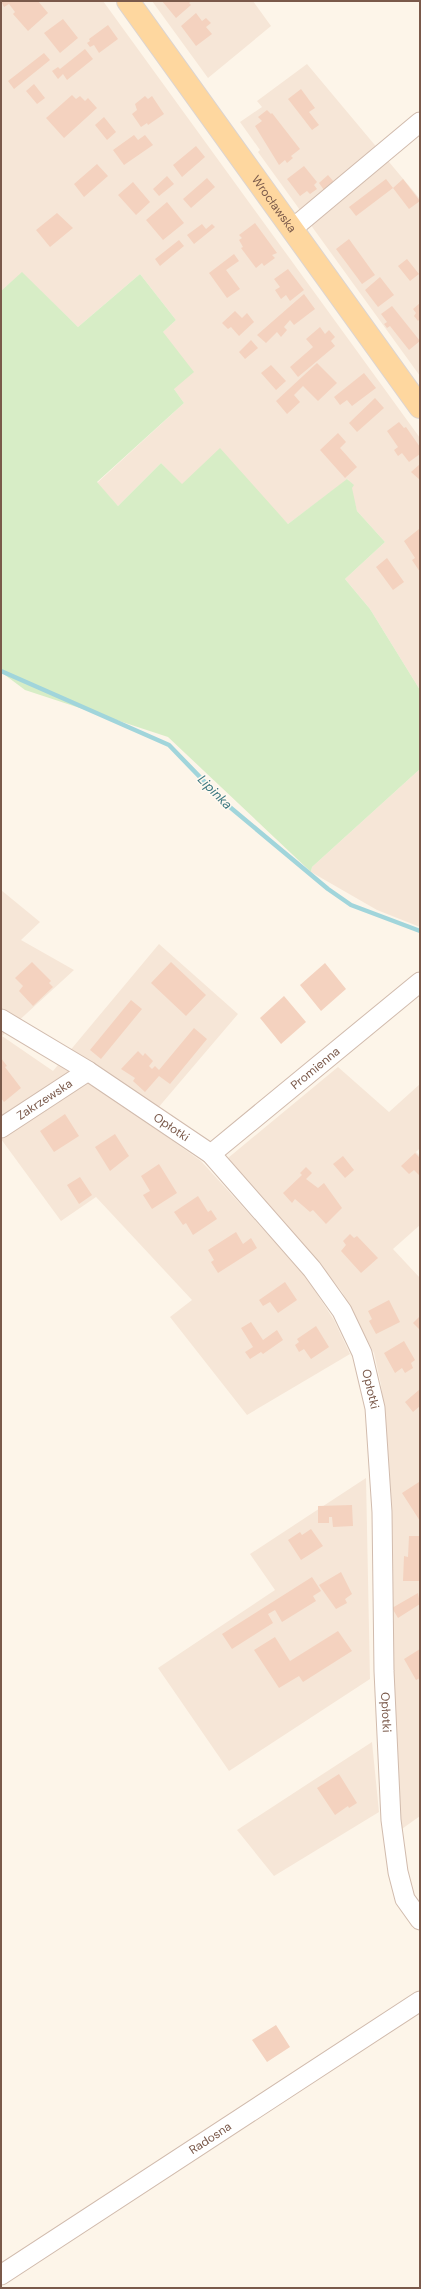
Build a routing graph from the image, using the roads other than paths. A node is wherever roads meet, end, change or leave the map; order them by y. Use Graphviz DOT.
graph roads {
  1 [pos="128,1"];
  2 [pos="420,122"];
  3 [pos="292,229"];
  4 [pos="420,407"];
  5 [pos="420,982"];
  6 [pos="1,1019"];
  7 [pos="88,1070"];
  8 [pos="1,1128"];
  9 [pos="211,1154"];
  10 [pos="420,1920"];
  11 [pos="420,2001"];
  12 [pos="1,2275"];
  1 -- 3 [label="main road, Wrocławska"];
  2 -- 3 [label="street"];
  3 -- 4 [label="main road, Wrocławska"];
  5 -- 9 [label="street, Promienna"];
  6 -- 7 [label="street, Opłotki"];
  7 -- 8 [label="street, Zakrzewska"];
  7 -- 9 [label="street, Opłotki"];
  9 -- 10 [label="street, Opłotki"];
  11 -- 12 [label="street, Radosna"];
}
